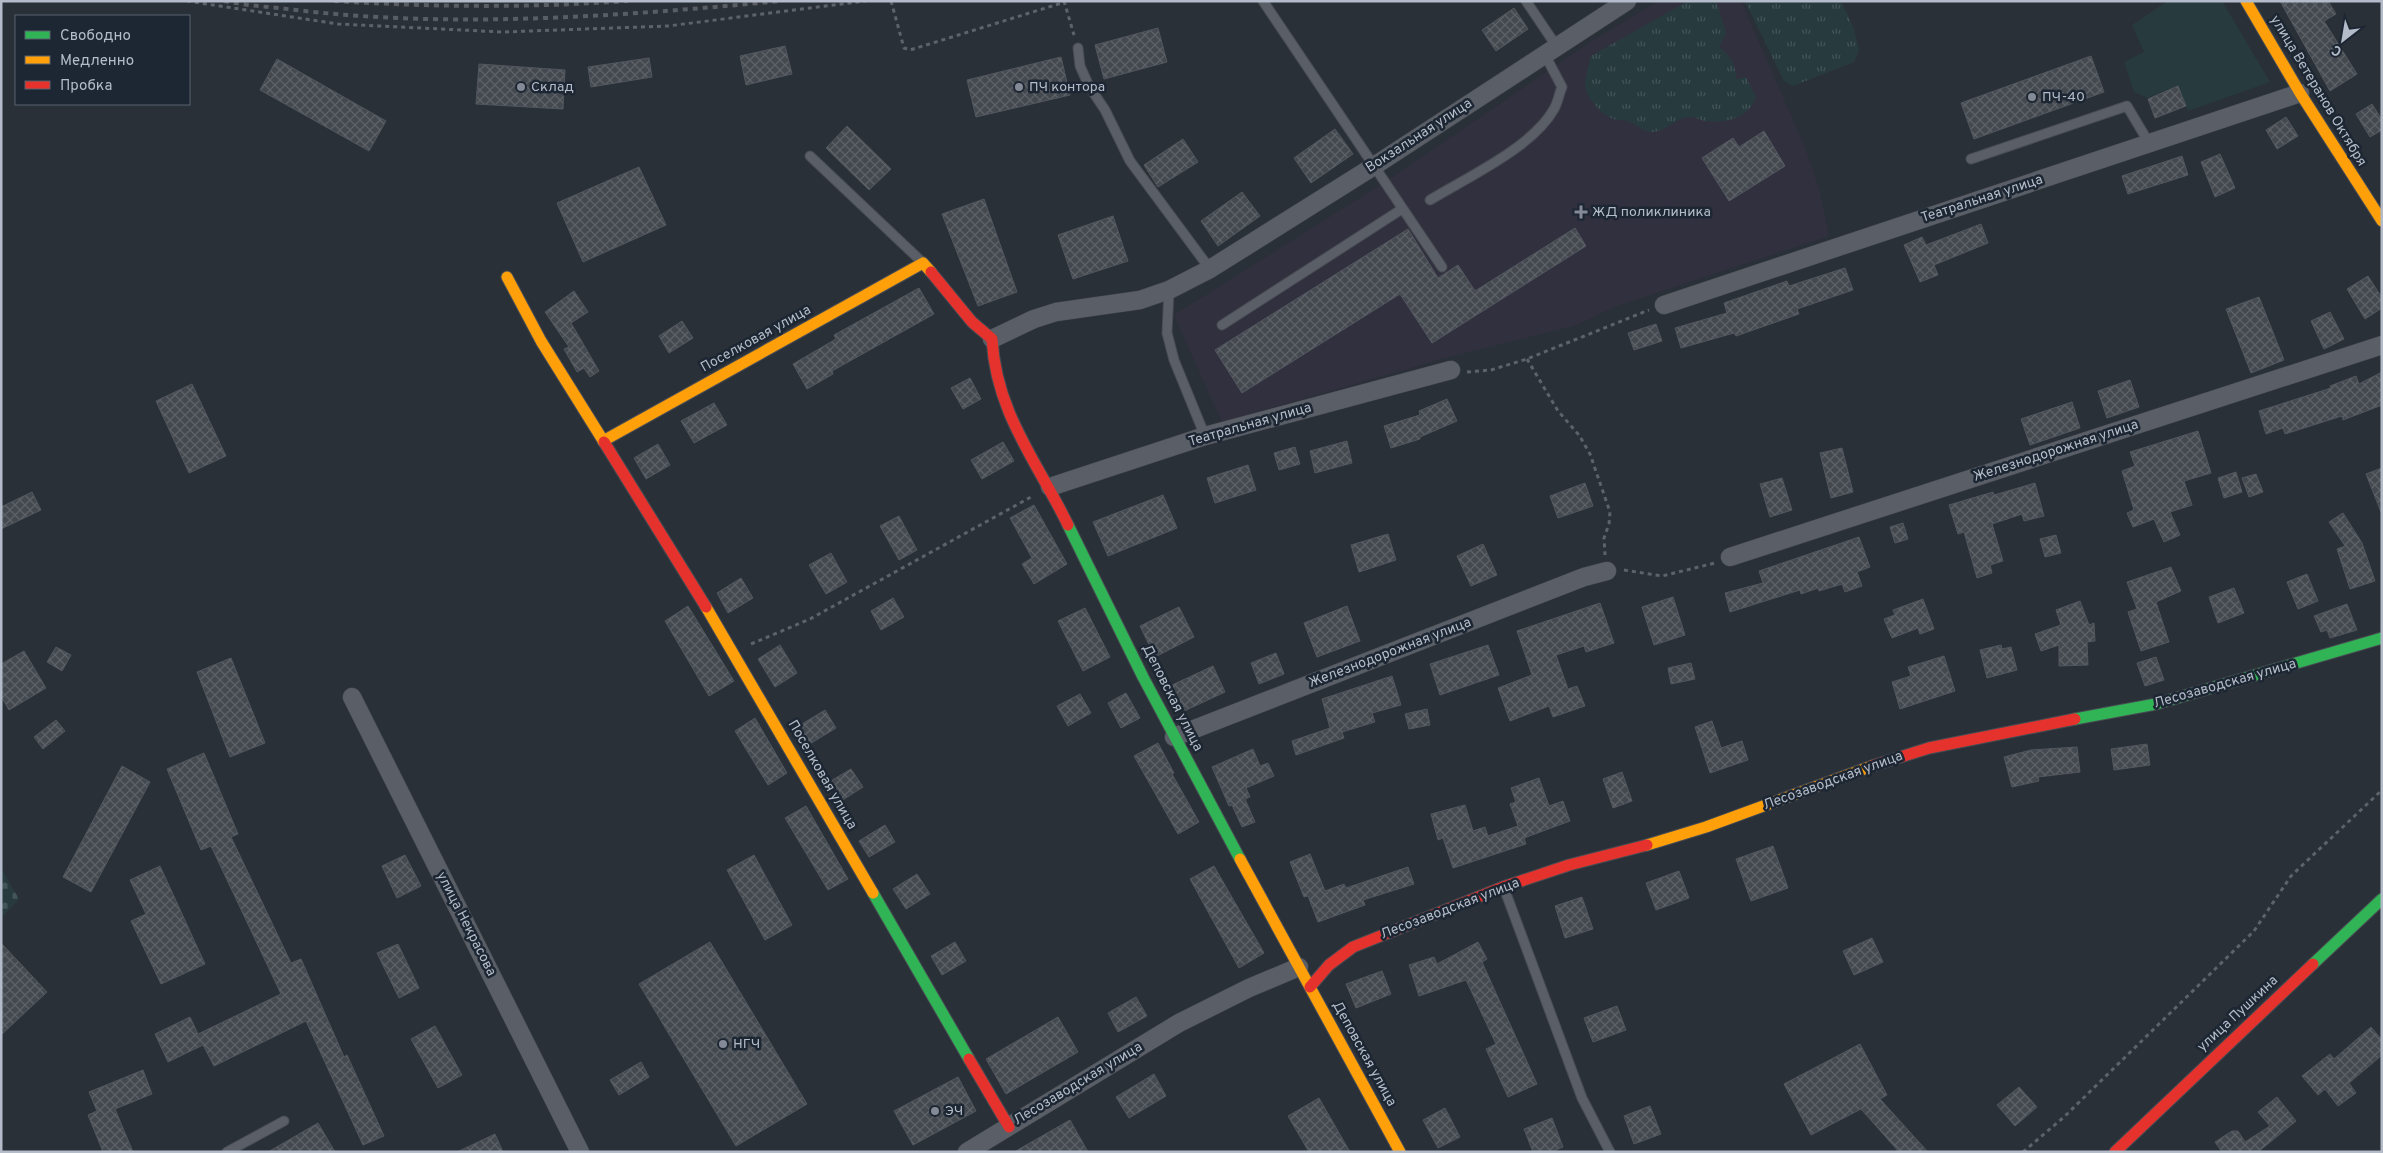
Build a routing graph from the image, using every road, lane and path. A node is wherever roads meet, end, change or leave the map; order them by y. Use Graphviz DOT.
graph roads {
  1 [pos="187,1"];
  2 [pos="866,1"];
  3 [pos="891,1"];
  4 [pos="1263,1"];
  5 [pos="1526,1"];
  6 [pos="1627,1"];
  7 [pos="2246,1"];
  8 [pos="1064,2"];
  9 [pos="852,3"];
  10 [pos="1078,48"];
  11 [pos="1551,51"];
  12 [pos="2300,92"];
  13 [pos="2149,143"];
  14 [pos="810,156"];
  15 [pos="1971,159"];
  16 [pos="1374,166"];
  17 [pos="1430,200"];
  18 [pos="1402,209"];
  19 [pos="2382,221"];
  20 [pos="923,263"];
  21 [pos="1442,267"];
  22 [pos="1210,269"];
  23 [pos="506,277"];
  24 [pos="1169,290"];
  25 [pos="1664,305"];
  26 [pos="1222,325"];
  27 [pos="992,339"];
  28 [pos="2382,345"];
  29 [pos="1527,359"];
  30 [pos="1451,370"];
  31 [pos="1205,436"];
  32 [pos="603,441"];
  33 [pos="1050,487"];
  34 [pos="1730,558"];
  35 [pos="1710,565"];
  36 [pos="1606,572"];
  37 [pos="2382,638"];
  38 [pos="731,648"];
  39 [pos="352,697"];
  40 [pos="1174,737"];
  41 [pos="2382,790"];
  42 [pos="1503,887"];
  43 [pos="2382,899"];
  44 [pos="1299,967"];
  45 [pos="1310,987"];
  46 [pos="284,1121"];
  47 [pos="1009,1127"];
  48 [pos="227,1152"];
  49 [pos="580,1152"];
  50 [pos="967,1152"];
  51 [pos="1400,1152"];
  52 [pos="1610,1152"];
  53 [pos="2023,1152"];
  54 [pos="2115,1152"];
  1 -- 9 [label="path"];
  2 -- 9 [label="path"];
  3 -- 8 [label="path"];
  4 -- 16 [label="lane"];
  5 -- 11 [label="lane"];
  6 -- 11 [label="street, Вокзальная улица"];
  7 -- 12 [label="street, улица Ветеранов Октября"];
  8 -- 10 [label="path"];
  10 -- 22 [label="lane"];
  11 -- 16 [label="street, Вокзальная улица"];
  11 -- 17 [label="lane"];
  12 -- 13 [label="street, Театральная улица"];
  12 -- 19 [label="street, улица Ветеранов Октября"];
  13 -- 15 [label="lane"];
  13 -- 25 [label="street, Театральная улица"];
  14 -- 20 [label="lane"];
  16 -- 18 [label="lane"];
  16 -- 22 [label="street, Вокзальная улица"];
  18 -- 21 [label="lane"];
  18 -- 26 [label="lane"];
  20 -- 27 [label="street"];
  20 -- 32 [label="street, Поселковая улица"];
  22 -- 24 [label="street, Вокзальная улица"];
  23 -- 32 [label="street, Поселковая улица"];
  24 -- 27 [label="street, Вокзальная улица"];
  24 -- 31 [label="lane"];
  25 -- 29 [label="path"];
  27 -- 33 [label="street, Деповская улица"];
  28 -- 34 [label="street, Железнодорожная улица"];
  29 -- 30 [label="path"];
  29 -- 36 [label="path"];
  30 -- 31 [label="street, Театральная улица"];
  31 -- 33 [label="street, Театральная улица"];
  32 -- 38 [label="street, Поселковая улица"];
  33 -- 38 [label="path"];
  33 -- 40 [label="street, Деповская улица"];
  35 -- 36 [label="path"];
  36 -- 40 [label="street, Железнодорожная улица"];
  37 -- 42 [label="street, Лесозаводская улица"];
  38 -- 47 [label="street, Поселковая улица"];
  39 -- 49 [label="street, улица Некрасова"];
  40 -- 44 [label="street, Деповская улица"];
  41 -- 53 [label="path"];
  42 -- 45 [label="street, Лесозаводская улица"];
  42 -- 52 [label="lane"];
  43 -- 54 [label="street, улица Пушкина"];
  44 -- 45 [label="street, Деповская улица"];
  44 -- 47 [label="street, Лесозаводская улица"];
  45 -- 51 [label="street, Деповская улица"];
  46 -- 48 [label="lane"];
  47 -- 50 [label="street, Лесозаводская улица"];
}
